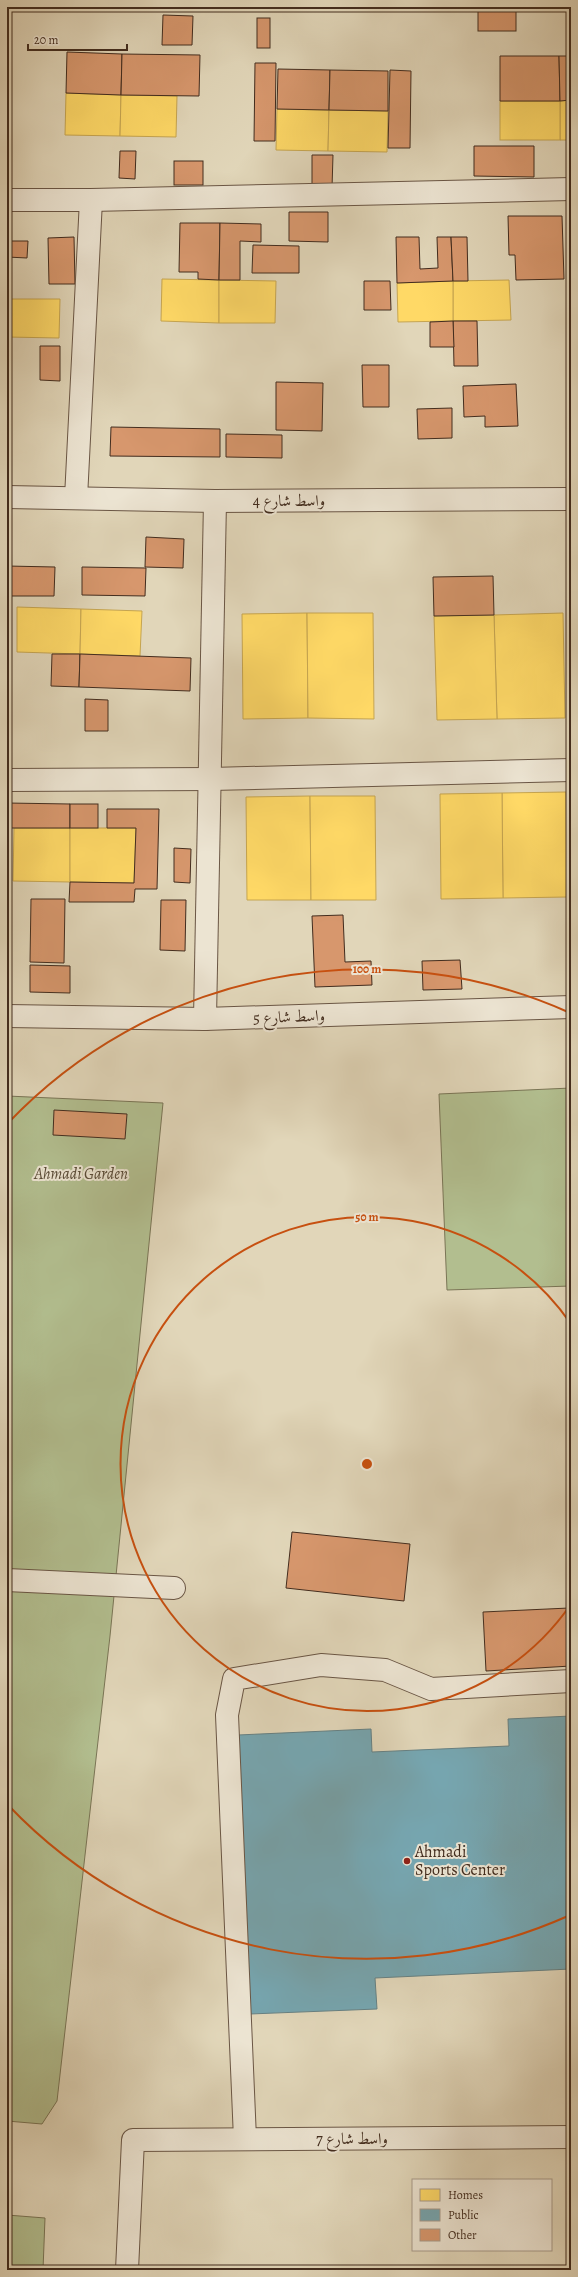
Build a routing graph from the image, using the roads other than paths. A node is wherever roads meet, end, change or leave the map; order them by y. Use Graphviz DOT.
graph roads {
  1 [pos="571,189"];
  2 [pos="7,200"];
  3 [pos="90,200"];
  4 [pos="7,497"];
  5 [pos="76,498"];
  6 [pos="571,499"];
  7 [pos="215,501"];
  8 [pos="571,770"];
  9 [pos="211,779"];
  10 [pos="7,780"];
  11 [pos="571,1007"];
  12 [pos="7,1016"];
  13 [pos="205,1019"];
  14 [pos="7,1580"];
  15 [pos="174,1588"];
  16 [pos="571,1681"];
  17 [pos="571,2137"];
  18 [pos="244,2139"];
  19 [pos="127,2270"];
  1 -- 3 [label="street"];
  2 -- 3 [label="street"];
  3 -- 5 [label="street"];
  4 -- 5 [label="street, واسط شارع 4"];
  5 -- 7 [label="street, واسط شارع 4"];
  6 -- 7 [label="street, واسط شارع 4"];
  7 -- 9 [label="street"];
  8 -- 9 [label="street"];
  9 -- 10 [label="street"];
  9 -- 13 [label="street"];
  11 -- 13 [label="street, واسط شارع 5"];
  12 -- 13 [label="street, واسط شارع 5"];
  14 -- 15 [label="street"];
  16 -- 18 [label="street"];
  17 -- 18 [label="street, واسط شارع 7"];
  18 -- 19 [label="street, واسط شارع 7"];
}
